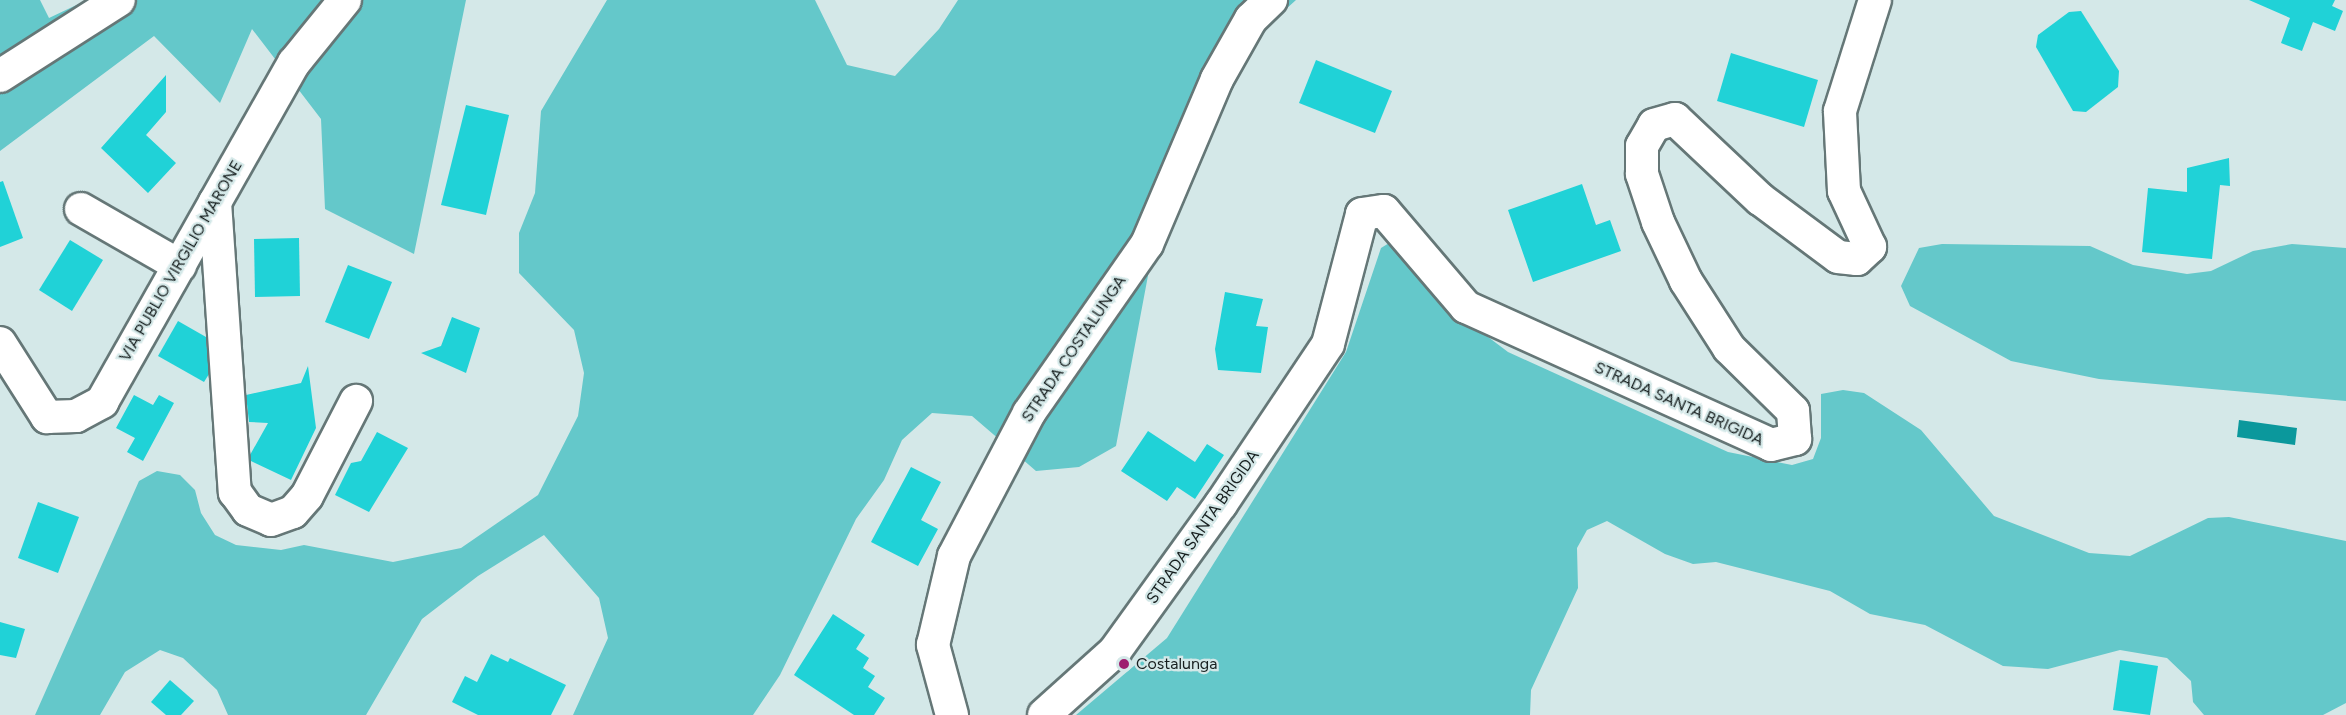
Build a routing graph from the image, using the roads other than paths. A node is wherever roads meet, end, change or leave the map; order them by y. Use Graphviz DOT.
graph roads {
  1 [pos="119,0"];
  2 [pos="345,0"];
  3 [pos="1271,0"];
  4 [pos="1875,0"];
  5 [pos="0,76"];
  6 [pos="215,202"];
  7 [pos="81,209"];
  8 [pos="180,266"];
  9 [pos="0,343"];
  10 [pos="356,401"];
  11 [pos="952,715"];
  12 [pos="1044,715"];
  1 -- 5 [label="street"];
  2 -- 6 [label="street, VIA PUBLIO VIRGILIO MARONE"];
  3 -- 11 [label="street, STRADA COSTALUNGA"];
  4 -- 12 [label="street, STRADA SANTA BRIGIDA"];
  6 -- 8 [label="street, VIA PUBLIO VIRGILIO MARONE"];
  6 -- 10 [label="street"];
  7 -- 8 [label="street"];
  8 -- 9 [label="street, VIA PUBLIO VIRGILIO MARONE"];
}
